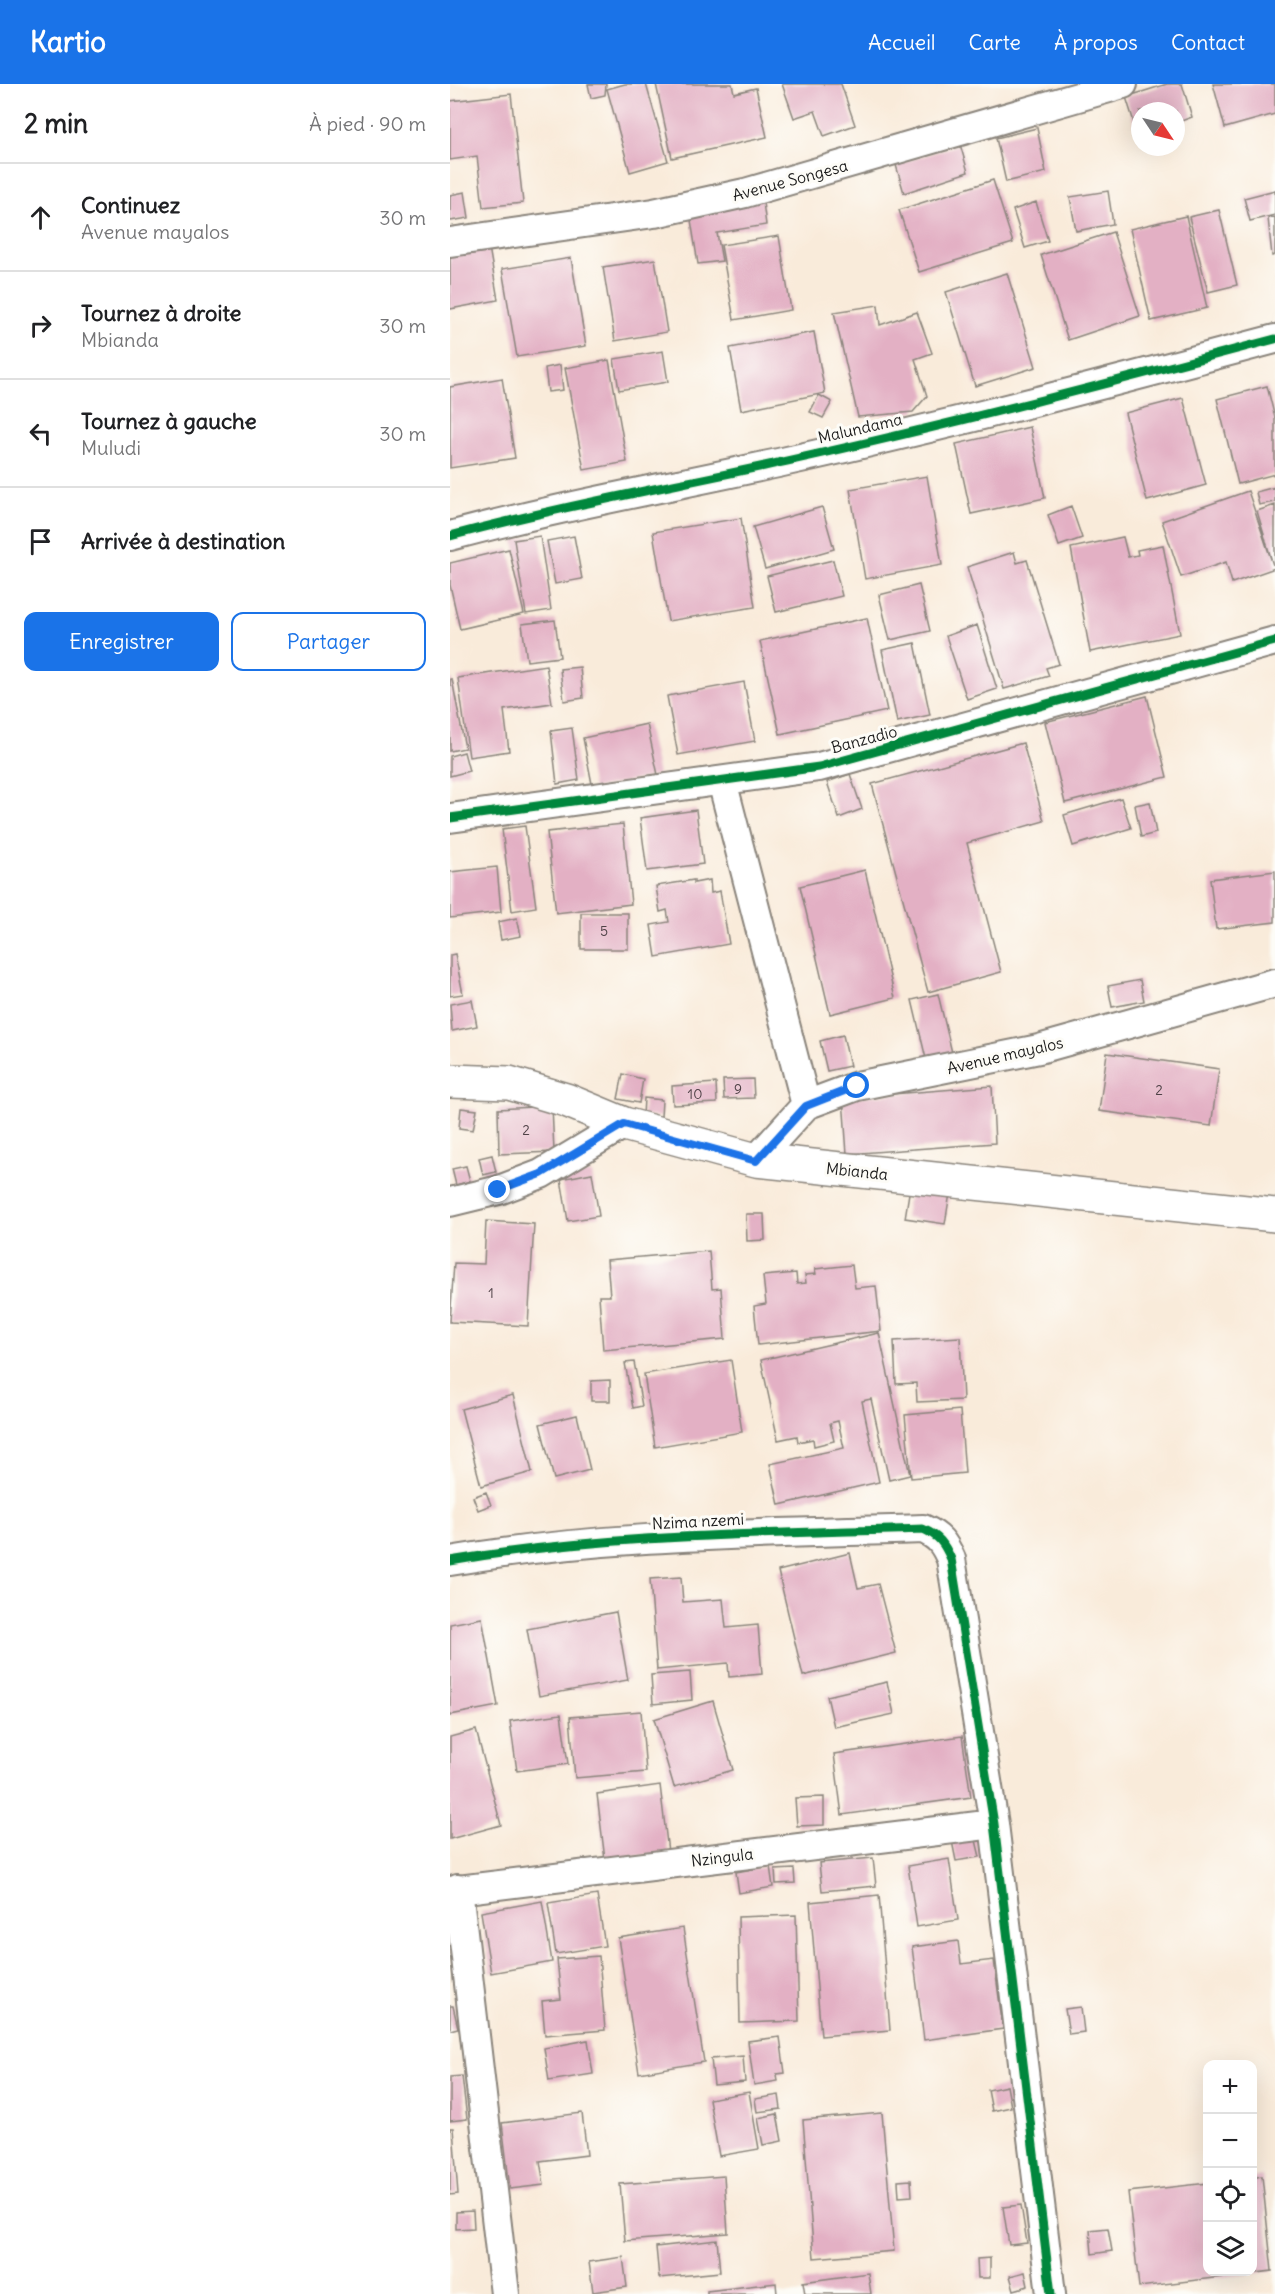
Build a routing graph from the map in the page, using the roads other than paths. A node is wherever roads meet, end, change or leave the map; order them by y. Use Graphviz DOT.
graph roads {
  1 [pos="1123,84"];
  2 [pos="450,242"];
  3 [pos="1275,339"];
  4 [pos="450,536"];
  5 [pos="1275,641"];
  6 [pos="722,781"];
  7 [pos="450,818"];
  8 [pos="1275,983"];
  9 [pos="450,1081"];
  10 [pos="806,1106"];
  11 [pos="624,1124"];
  12 [pos="756,1161"];
  13 [pos="450,1202"];
  14 [pos="1275,1215"];
  15 [pos="450,1561"];
  16 [pos="994,1824"];
  17 [pos="454,1890"];
  18 [pos="505,2294"];
  19 [pos="1051,2294"];
  1 -- 2 [label="street, Avenue Songesa"];
  3 -- 4 [label="street, Malundama"];
  5 -- 6 [label="street, Banzadio"];
  6 -- 7 [label="street, Banzadio"];
  6 -- 10 [label="street"];
  8 -- 10 [label="street, Avenue mayalos"];
  9 -- 11 [label="street, Mbianda"];
  10 -- 12 [label="street, Avenue mayalos"];
  11 -- 12 [label="street, Mbianda"];
  11 -- 13 [label="street"];
  12 -- 14 [label="street, Mbianda"];
  15 -- 16 [label="street, Nzima nzemi"];
  16 -- 17 [label="street, Nzingula"];
  16 -- 19 [label="street"];
  17 -- 18 [label="street"];
}
